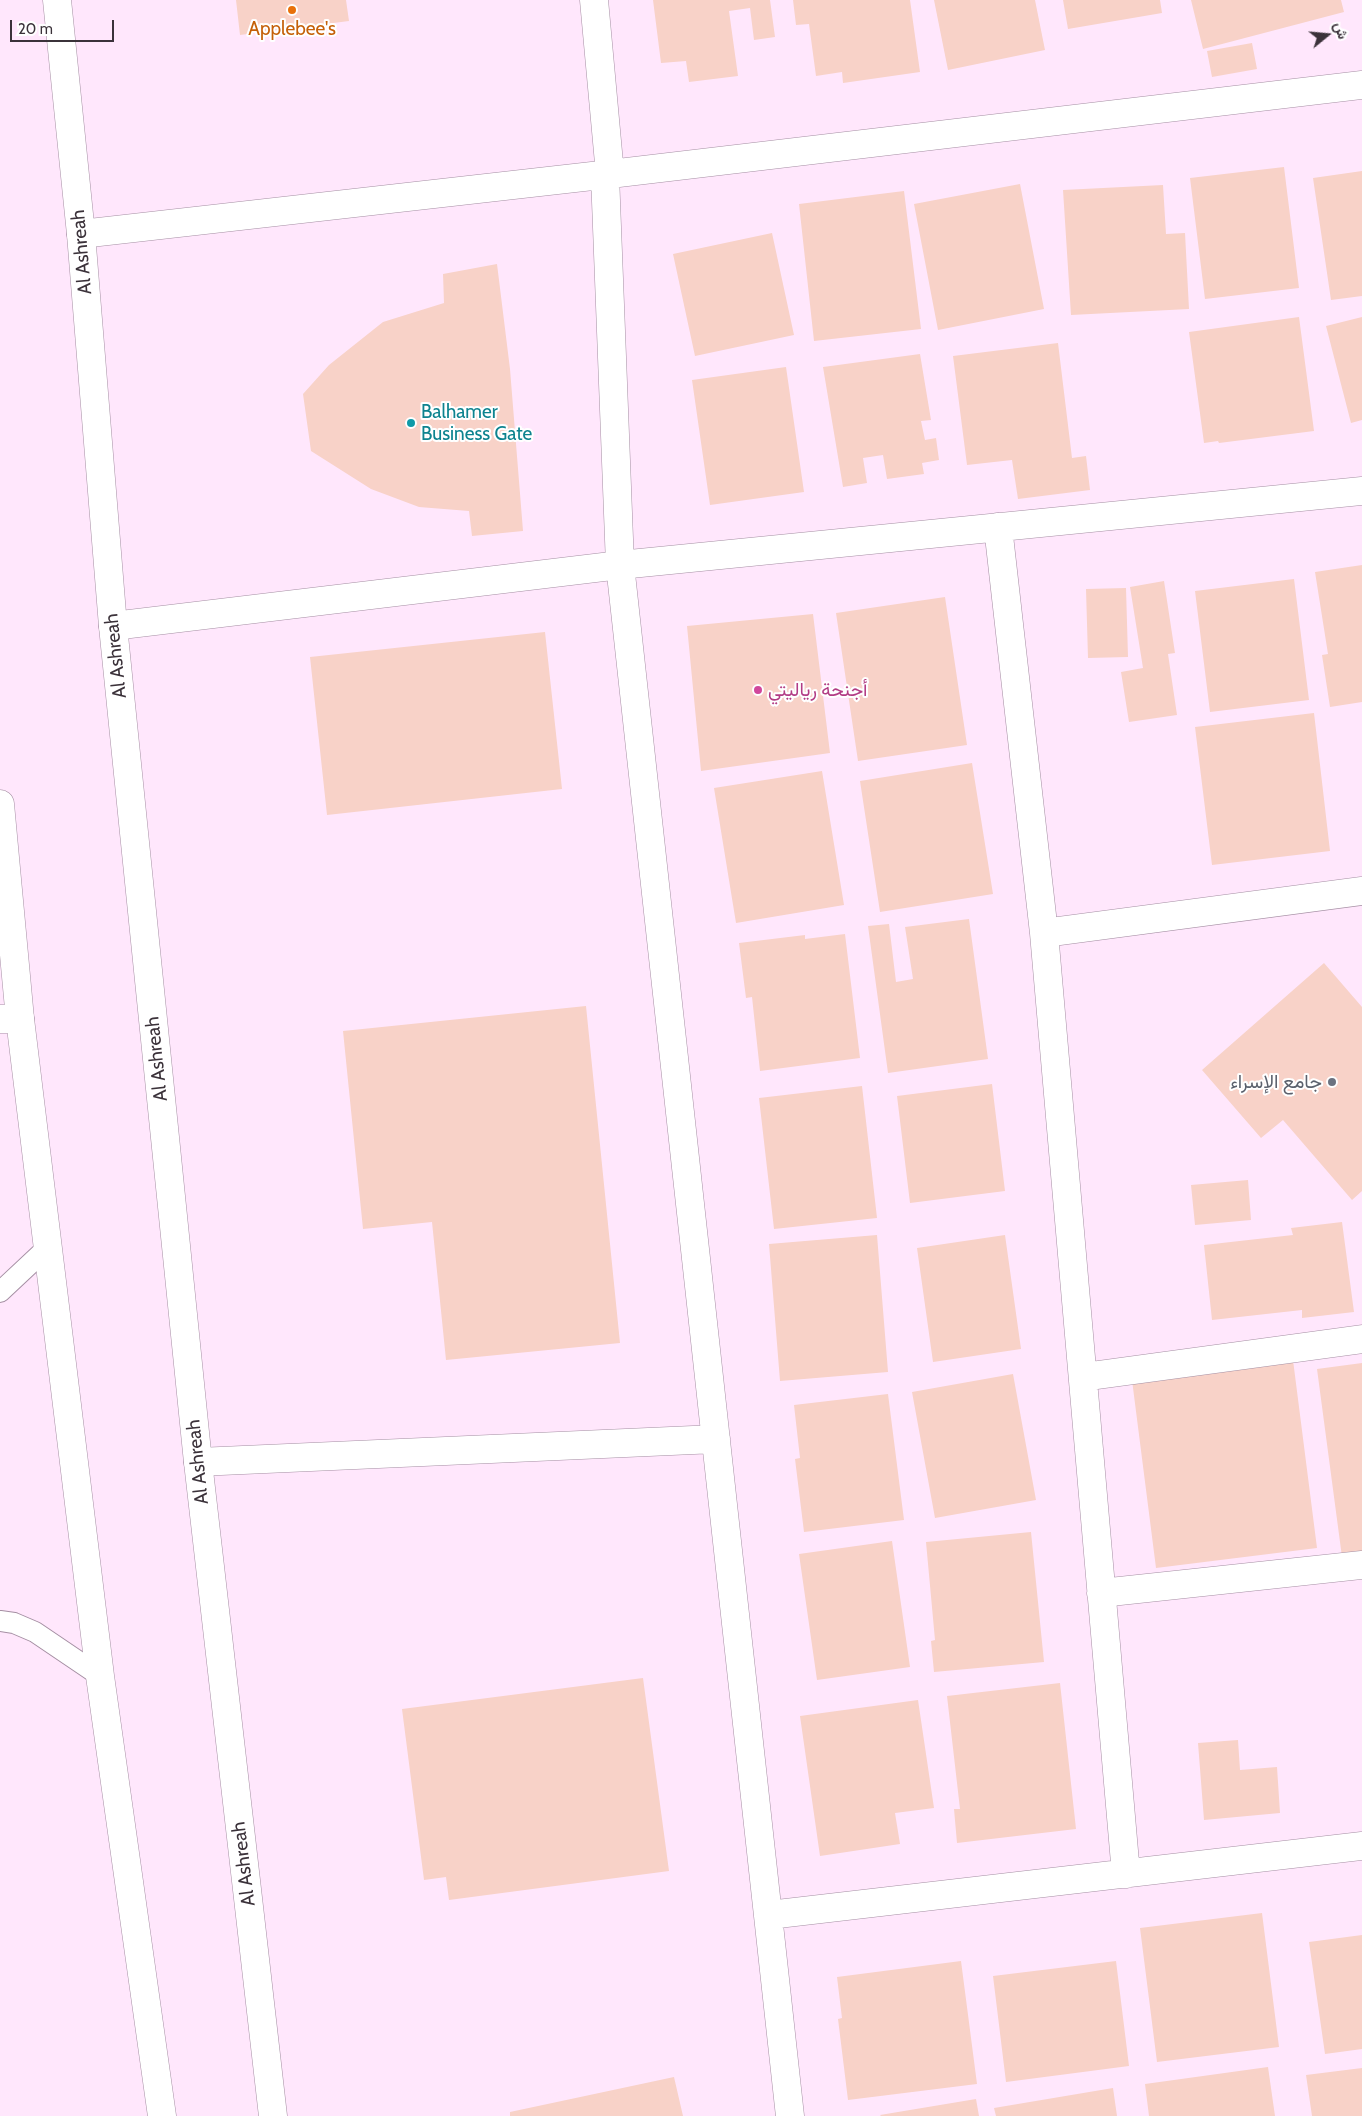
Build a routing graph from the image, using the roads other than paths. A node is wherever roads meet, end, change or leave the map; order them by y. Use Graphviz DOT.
graph roads {
  1 [pos="57,0"];
  2 [pos="594,0"];
  3 [pos="1362,85"];
  4 [pos="608,174"];
  5 [pos="80,234"];
  6 [pos="1362,491"];
  7 [pos="998,527"];
  8 [pos="620,566"];
  9 [pos="113,626"];
  10 [pos="0,804"];
  11 [pos="1362,892"];
  12 [pos="1044,933"];
  13 [pos="7,950"];
  14 [pos="10,1020"];
  15 [pos="48,1247"];
  16 [pos="0,1292"];
  17 [pos="1362,1339"];
  18 [pos="1083,1377"];
  19 [pos="716,1439"];
  20 [pos="198,1462"];
  21 [pos="1362,1565"];
  22 [pos="1101,1593"];
  23 [pos="0,1621"];
  24 [pos="100,1676"];
  25 [pos="1362,1846"];
  26 [pos="1126,1874"];
  27 [pos="769,1916"];
  28 [pos="162,2116"];
  29 [pos="273,2116"];
  30 [pos="790,2116"];
  1 -- 5 [label="street, Al Ashreah"];
  2 -- 4 [label="street"];
  3 -- 4 [label="street"];
  4 -- 5 [label="street"];
  4 -- 8 [label="street"];
  5 -- 9 [label="street, Al Ashreah"];
  6 -- 7 [label="street"];
  7 -- 8 [label="street"];
  7 -- 12 [label="street"];
  8 -- 9 [label="street"];
  8 -- 19 [label="street"];
  9 -- 20 [label="street, Al Ashreah"];
  10 -- 13 [label="street"];
  11 -- 12 [label="street"];
  12 -- 18 [label="street"];
  13 -- 14 [label="street"];
  14 -- 15 [label="street"];
  15 -- 16 [label="lane"];
  15 -- 24 [label="street"];
  17 -- 18 [label="street"];
  18 -- 22 [label="street"];
  19 -- 20 [label="street"];
  19 -- 27 [label="street"];
  20 -- 29 [label="street, Al Ashreah"];
  21 -- 22 [label="street"];
  22 -- 26 [label="street"];
  23 -- 24 [label="lane"];
  24 -- 28 [label="street"];
  25 -- 26 [label="street"];
  26 -- 27 [label="street"];
  27 -- 30 [label="street"];
}
